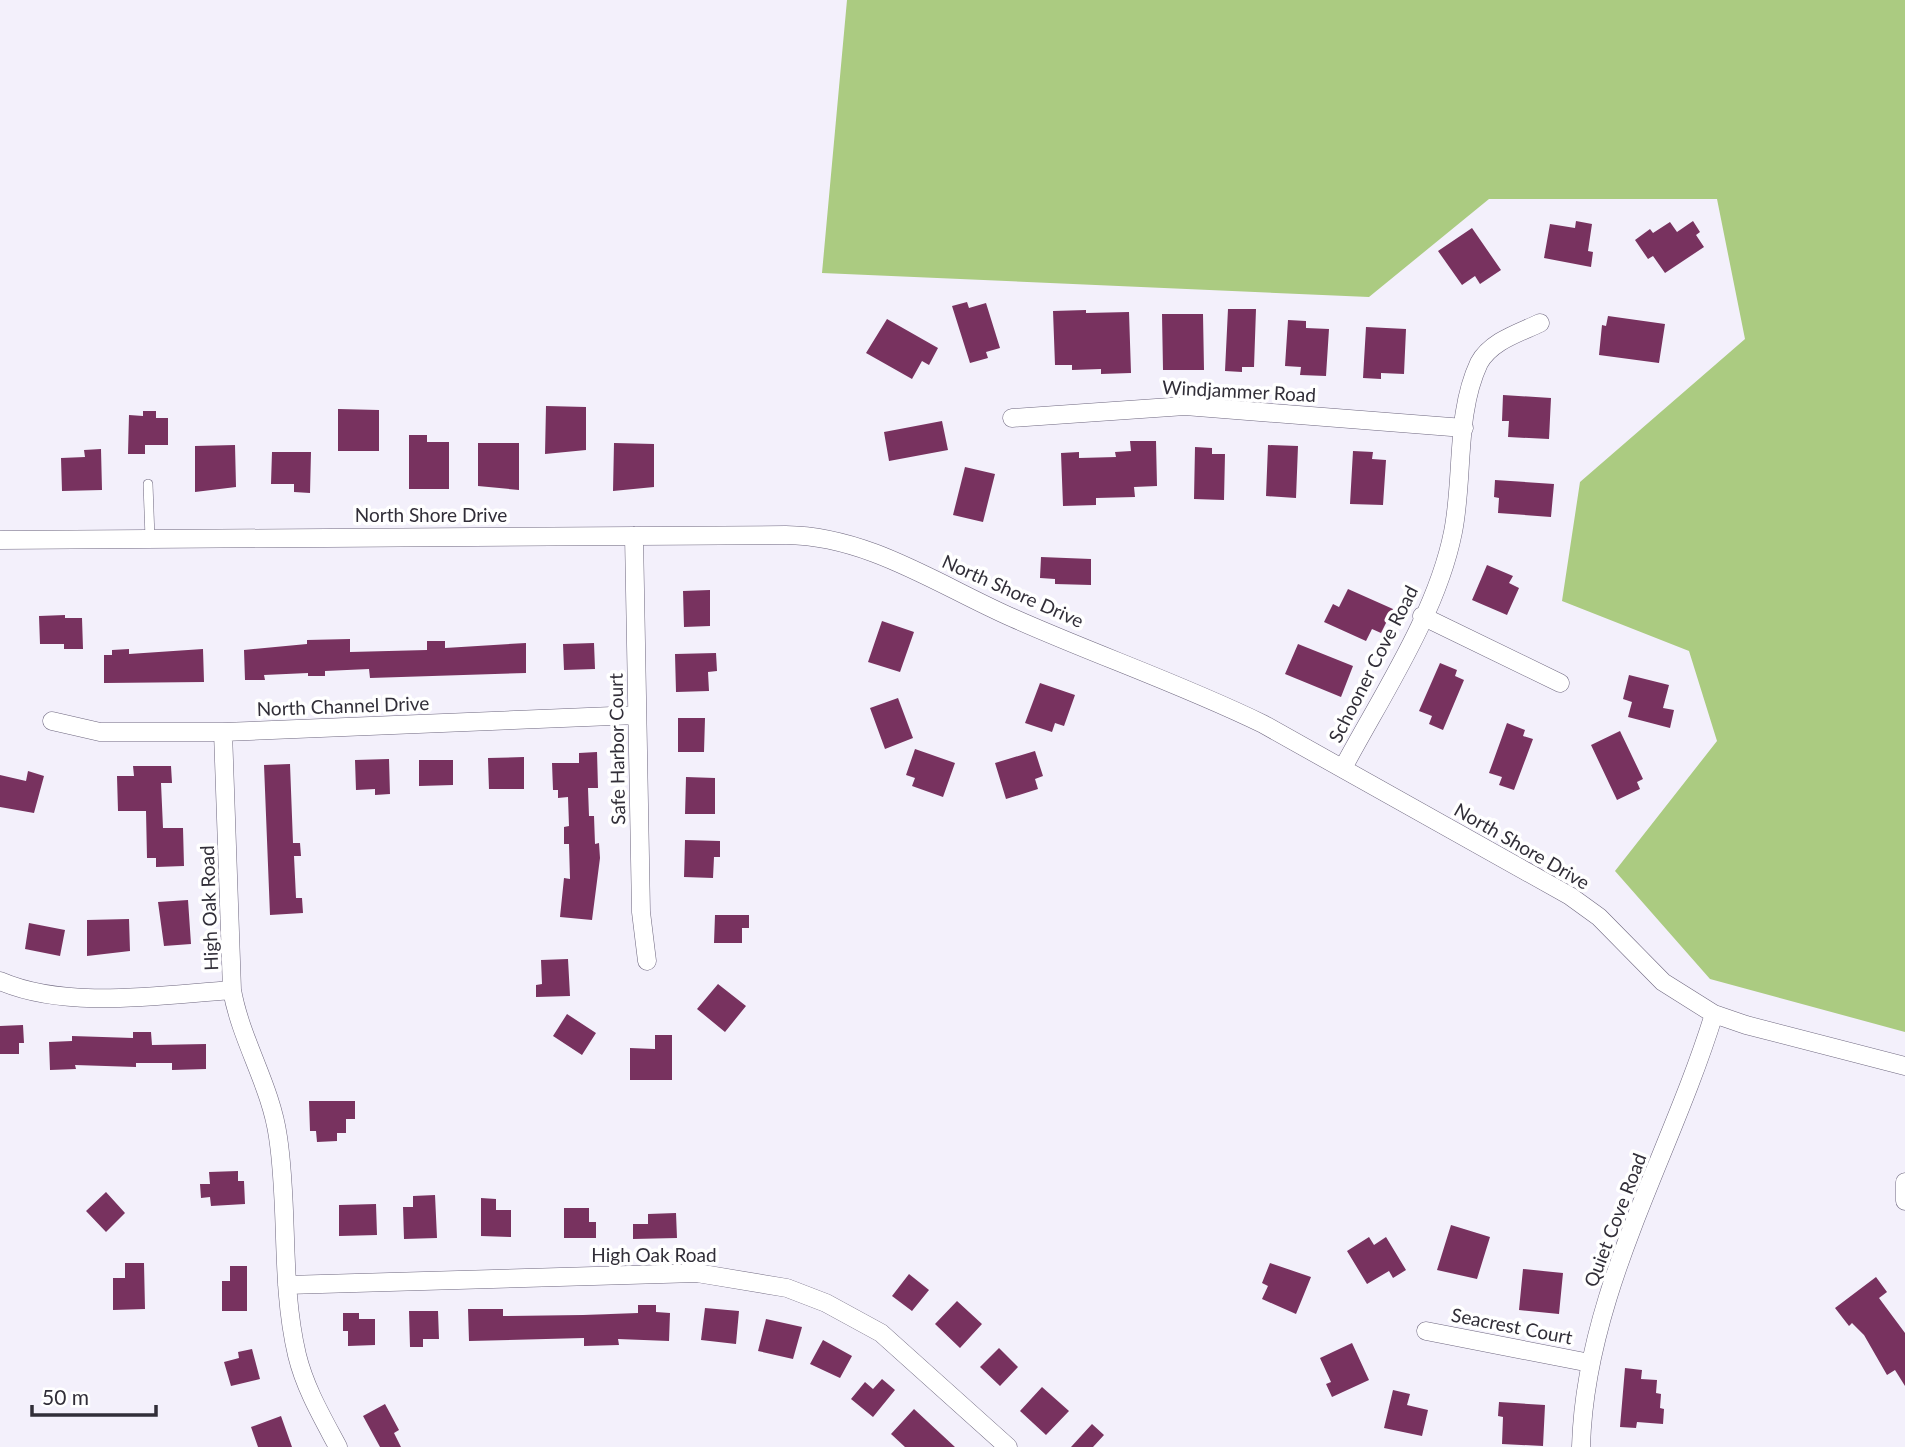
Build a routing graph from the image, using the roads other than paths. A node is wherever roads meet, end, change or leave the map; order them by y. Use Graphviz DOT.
graph roads {
  1 [pos="1540,323"];
  2 [pos="1012,418"];
  3 [pos="1464,428"];
  4 [pos="148,484"];
  5 [pos="634,536"];
  6 [pos="150,538"];
  7 [pos="0,540"];
  8 [pos="1422,616"];
  9 [pos="1560,683"];
  10 [pos="637,715"];
  11 [pos="51,721"];
  12 [pos="223,732"];
  13 [pos="1343,768"];
  14 [pos="647,961"];
  15 [pos="0,982"];
  16 [pos="232,990"];
  17 [pos="1714,1014"];
  18 [pos="1905,1066"];
  19 [pos="1905,1182"];
  20 [pos="1905,1201"];
  21 [pos="287,1285"];
  22 [pos="1426,1331"];
  23 [pos="1590,1363"];
  24 [pos="338,1447"];
  25 [pos="1008,1447"];
  26 [pos="1581,1447"];
  1 -- 3 [label="street, Schooner Cove Road"];
  2 -- 3 [label="street, Windjammer Road"];
  3 -- 8 [label="street, Schooner Cove Road"];
  4 -- 6 [label="lane"];
  5 -- 6 [label="street, North Shore Drive"];
  5 -- 10 [label="street, Safe Harbor Court"];
  5 -- 13 [label="street, North Shore Drive"];
  6 -- 7 [label="street, North Shore Drive"];
  8 -- 9 [label="street"];
  8 -- 13 [label="street, Schooner Cove Road"];
  10 -- 12 [label="street, North Channel Drive"];
  10 -- 14 [label="street, Safe Harbor Court"];
  11 -- 12 [label="street, North Channel Drive"];
  12 -- 16 [label="street, High Oak Road"];
  13 -- 17 [label="street, North Shore Drive"];
  15 -- 16 [label="street"];
  16 -- 21 [label="street, High Oak Road"];
  17 -- 18 [label="street, North Shore Drive"];
  17 -- 23 [label="street, Quiet Cove Road"];
  19 -- 20 [label="street"];
  21 -- 24 [label="street, High Oak Road"];
  21 -- 25 [label="street, High Oak Road"];
  22 -- 23 [label="street, Seacrest Court"];
  23 -- 26 [label="street, Quiet Cove Road"];
}
